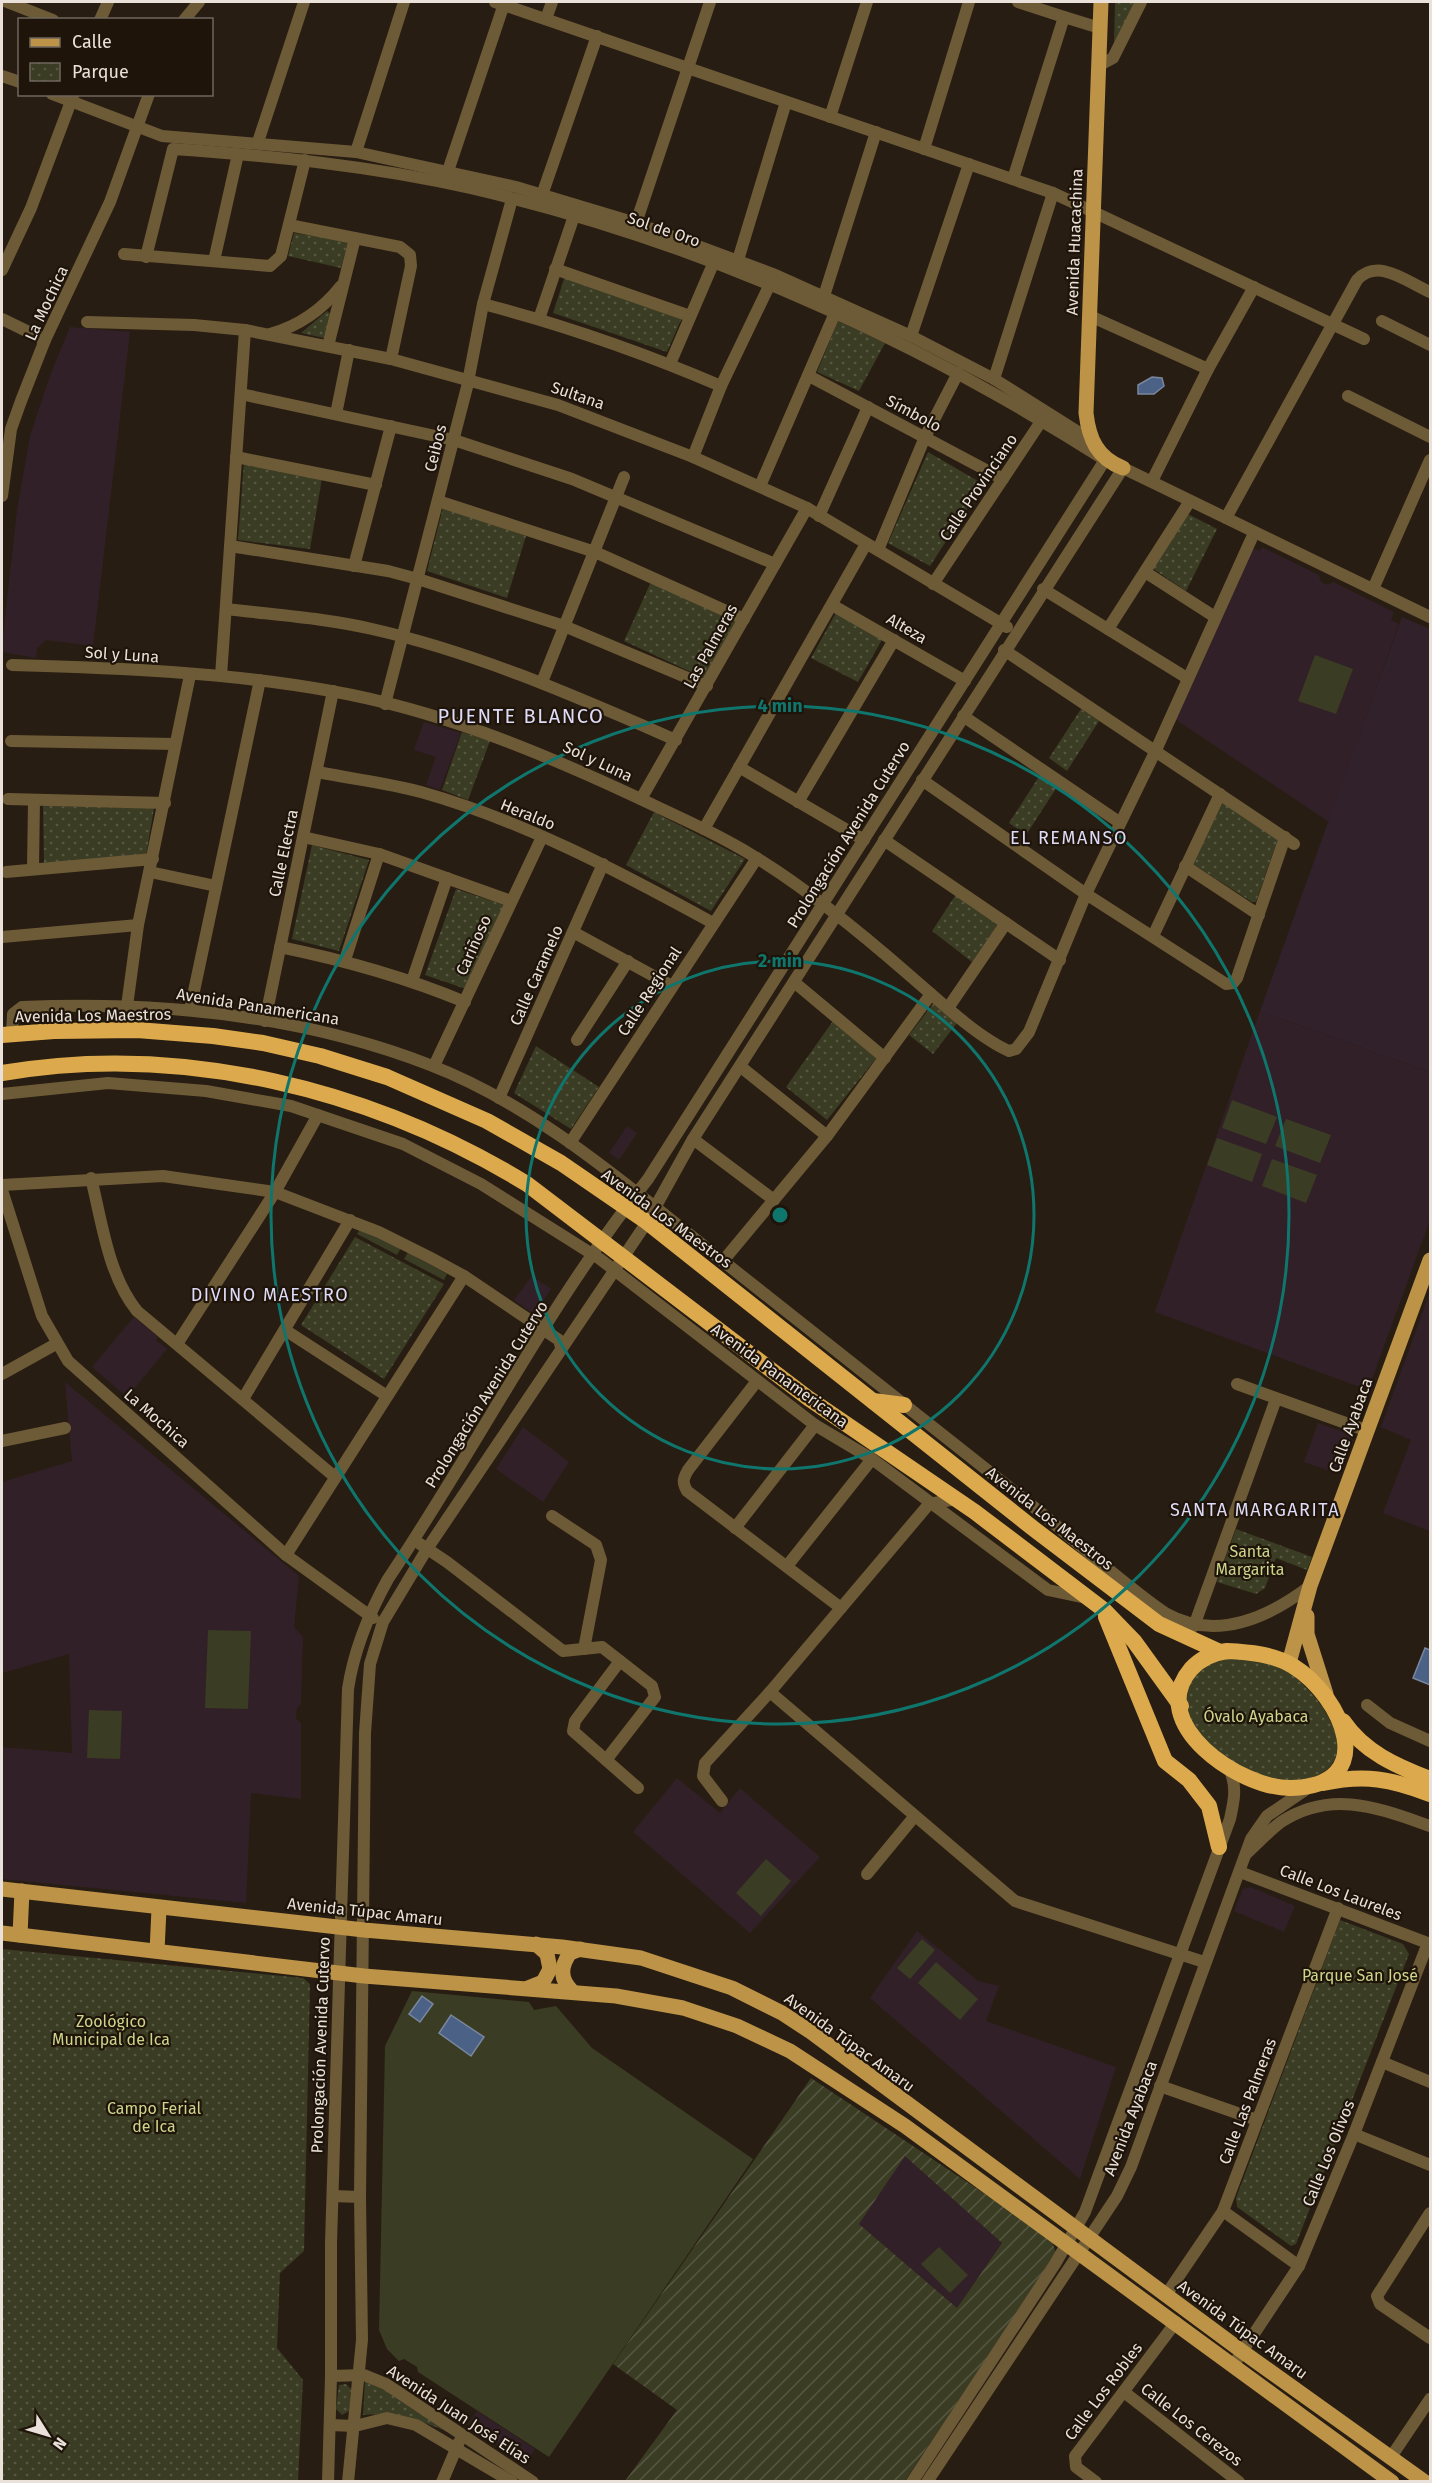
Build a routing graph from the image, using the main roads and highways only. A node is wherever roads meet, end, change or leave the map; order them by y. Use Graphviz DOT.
graph roads {
  1 [pos="1101,2"];
  2 [pos="1123,468"];
  3 [pos="7,1034"];
  4 [pos="2,1073"];
  5 [pos="1431,1260"];
  6 [pos="873,1401"];
  7 [pos="904,1405"];
  8 [pos="1090,1599"];
  9 [pos="1306,1604"];
  10 [pos="1220,1652"];
  11 [pos="1289,1664"];
  12 [pos="1332,1704"];
  13 [pos="1181,1706"];
  14 [pos="1431,1779"];
  15 [pos="1317,1785"];
  16 [pos="1431,1794"];
  17 [pos="1219,1847"];
  18 [pos="2,1889"];
  19 [pos="22,1890"];
  20 [pos="159,1909"];
  21 [pos="2,1933"];
  22 [pos="20,1935"];
  23 [pos="536,1944"];
  24 [pos="580,1949"];
  25 [pos="157,1951"];
  26 [pos="528,1988"];
  27 [pos="572,1991"];
  28 [pos="915,2111"];
  29 [pos="905,2126"];
  30 [pos="1238,2358"];
  31 [pos="1392,2481"];
  32 [pos="1425,2481"];
  1 -- 2 [label="main road, Avenida Huacachina"];
  3 -- 6 [label="highway, Avenida Los Maestros"];
  4 -- 8 [label="highway"];
  5 -- 9 [label="main road, Calle Ayabaca"];
  6 -- 7 [label="highway"];
  6 -- 10 [label="highway, Avenida Los Maestros"];
  8 -- 13 [label="highway"];
  8 -- 17 [label="highway"];
  9 -- 11 [label="main road, Calle Ayabaca"];
  9 -- 12 [label="main road, Calle Ayabaca"];
  10 -- 11 [label="highway"];
  10 -- 13 [label="highway"];
  11 -- 12 [label="highway"];
  12 -- 14 [label="highway"];
  12 -- 15 [label="highway"];
  13 -- 15 [label="highway"];
  15 -- 16 [label="highway"];
  18 -- 19 [label="main road, Avenida Túpac Amaru"];
  19 -- 20 [label="main road, Avenida Túpac Amaru"];
  19 -- 22 [label="main road"];
  20 -- 23 [label="main road, Avenida Túpac Amaru"];
  20 -- 25 [label="main road"];
  21 -- 22 [label="main road, Avenida Túpac Amaru"];
  22 -- 25 [label="main road, Avenida Túpac Amaru"];
  23 -- 24 [label="main road, Avenida Túpac Amaru"];
  23 -- 26 [label="main road"];
  24 -- 27 [label="main road"];
  24 -- 28 [label="main road, Avenida Túpac Amaru"];
  25 -- 26 [label="main road, Avenida Túpac Amaru"];
  26 -- 27 [label="main road, Avenida Túpac Amaru"];
  27 -- 29 [label="main road, Avenida Túpac Amaru"];
  28 -- 29 [label="main road"];
  28 -- 30 [label="main road, Avenida Túpac Amaru"];
  29 -- 30 [label="main road, Avenida Túpac Amaru"];
  30 -- 31 [label="main road, Avenida Túpac Amaru"];
  30 -- 32 [label="main road, Avenida Túpac Amaru"];
}
